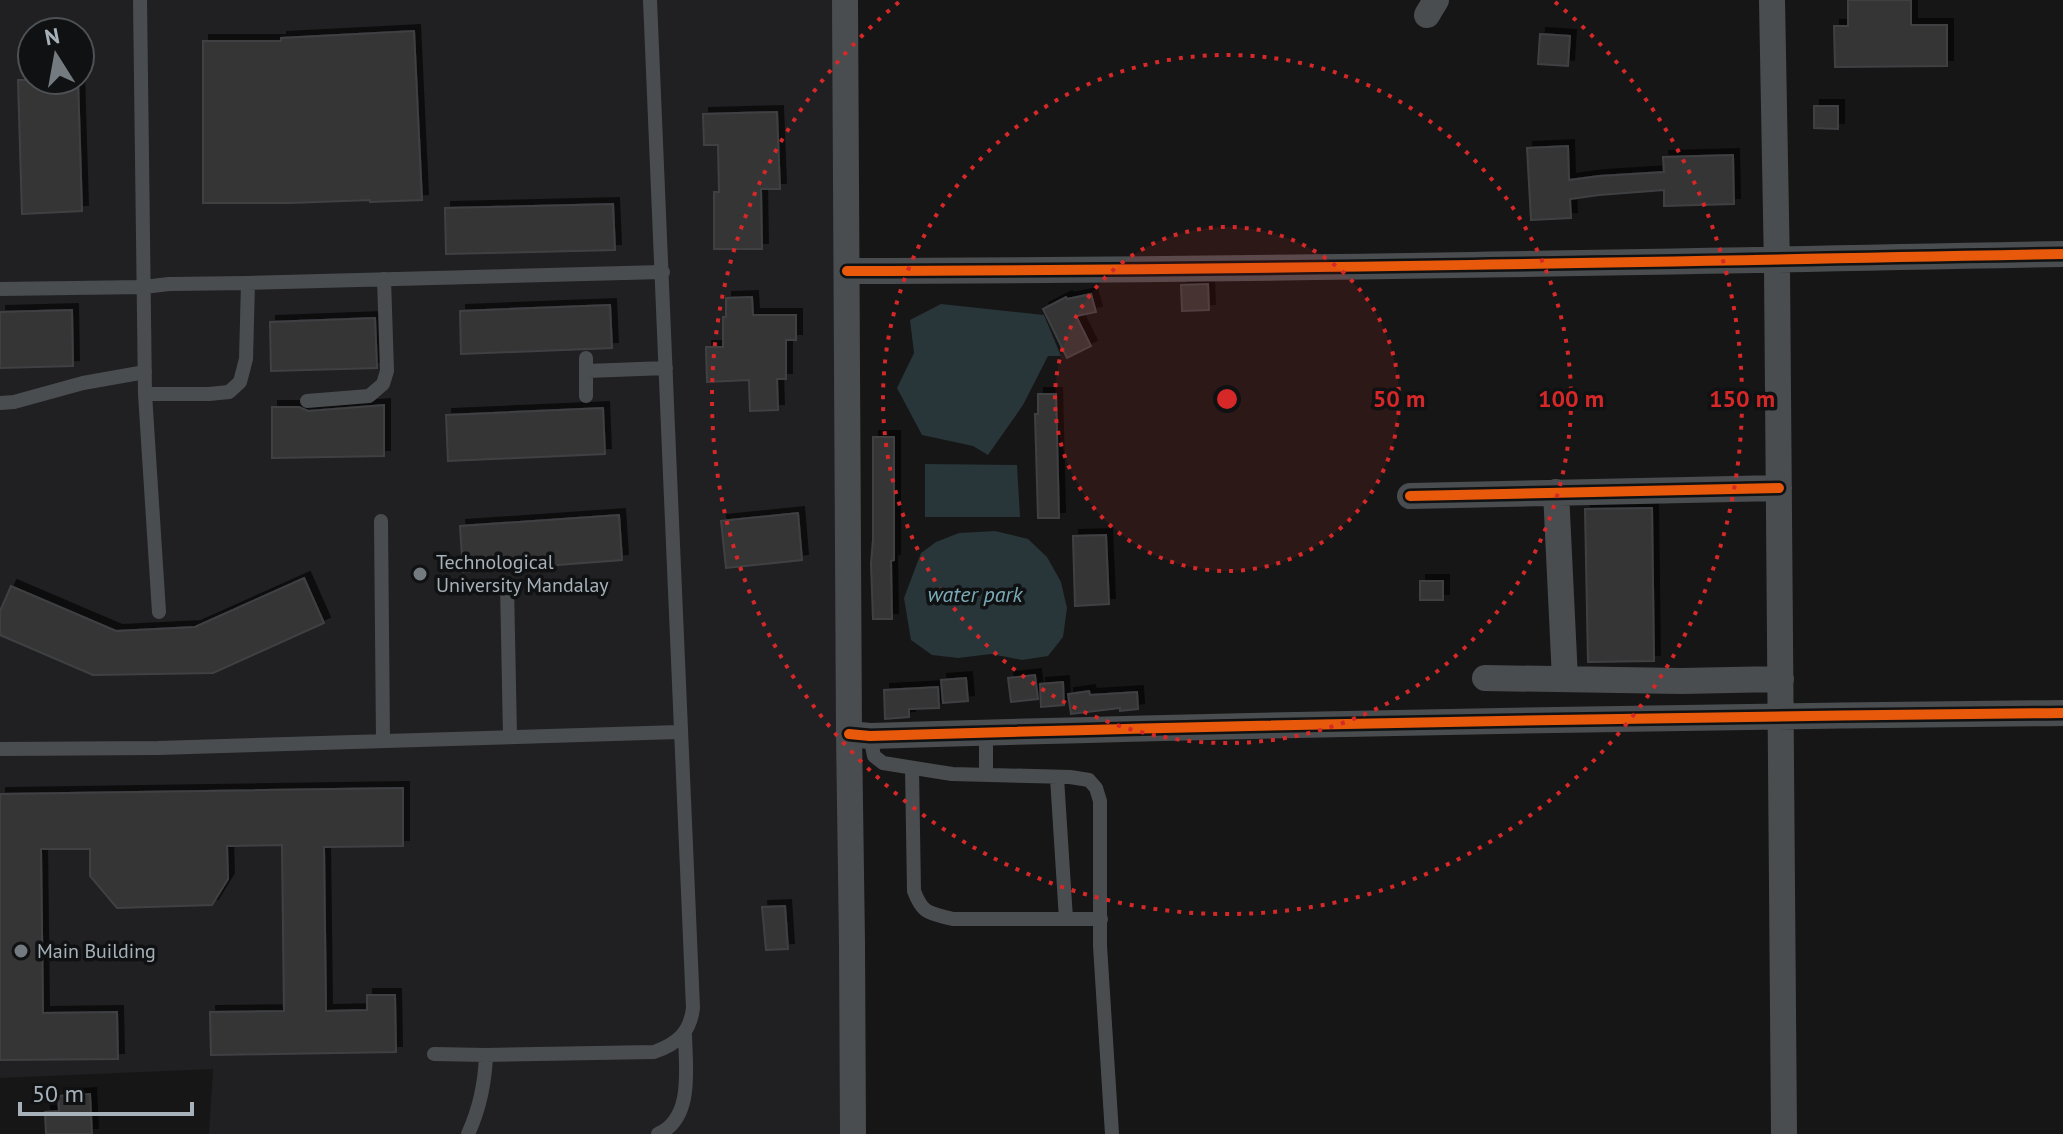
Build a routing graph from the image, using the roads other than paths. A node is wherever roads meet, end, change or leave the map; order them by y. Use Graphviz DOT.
graph roads {
  1 [pos="140,0"];
  2 [pos="650,0"];
  3 [pos="845,0"];
  4 [pos="1772,0"];
  5 [pos="2063,254"];
  6 [pos="1777,259"];
  7 [pos="847,271"];
  8 [pos="663,272"];
  9 [pos="384,279"];
  10 [pos="248,283"];
  11 [pos="144,287"];
  12 [pos="0,289"];
  13 [pos="666,368"];
  14 [pos="145,372"];
  15 [pos="145,394"];
  16 [pos="586,396"];
  17 [pos="307,401"];
  18 [pos="0,403"];
  19 [pos="1779,488"];
  20 [pos="1556,492"];
  21 [pos="1410,496"];
  22 [pos="381,521"];
  23 [pos="507,584"];
  24 [pos="159,612"];
  25 [pos="1485,678"];
  26 [pos="1565,679"];
  27 [pos="1781,679"];
  28 [pos="2063,713"];
  29 [pos="1781,717"];
  30 [pos="679,732"];
  31 [pos="986,733"];
  32 [pos="859,735"];
  33 [pos="510,737"];
  34 [pos="383,741"];
  35 [pos="0,749"];
  36 [pos="912,768"];
  37 [pos="986,775"];
  38 [pos="1057,778"];
  39 [pos="1066,919"];
  40 [pos="1101,919"];
  41 [pos="685,1032"];
  42 [pos="434,1054"];
  43 [pos="486,1055"];
  44 [pos="468,1134"];
  45 [pos="658,1134"];
  46 [pos="853,1134"];
  47 [pos="1112,1134"];
  48 [pos="1784,1134"];
  1 -- 11 [label="lane"];
  2 -- 8 [label="lane"];
  3 -- 7 [label="street"];
  4 -- 6 [label="street"];
  5 -- 6 [label="street"];
  6 -- 7 [label="street"];
  6 -- 19 [label="street"];
  7 -- 32 [label="street"];
  8 -- 9 [label="lane"];
  8 -- 13 [label="lane"];
  9 -- 10 [label="lane"];
  9 -- 17 [label="lane"];
  10 -- 11 [label="lane"];
  10 -- 15 [label="lane"];
  11 -- 12 [label="lane"];
  11 -- 14 [label="lane"];
  13 -- 16 [label="lane"];
  13 -- 30 [label="lane"];
  14 -- 15 [label="lane"];
  14 -- 18 [label="lane"];
  15 -- 24 [label="lane"];
  19 -- 20 [label="street"];
  19 -- 27 [label="street"];
  20 -- 21 [label="street"];
  20 -- 26 [label="street"];
  22 -- 34 [label="lane"];
  23 -- 33 [label="lane"];
  25 -- 26 [label="street"];
  26 -- 27 [label="street"];
  27 -- 29 [label="street"];
  28 -- 29 [label="street"];
  29 -- 31 [label="street"];
  29 -- 48 [label="street"];
  30 -- 33 [label="lane"];
  30 -- 41 [label="lane"];
  31 -- 32 [label="street"];
  31 -- 37 [label="lane"];
  32 -- 36 [label="lane"];
  32 -- 46 [label="street"];
  33 -- 34 [label="lane"];
  34 -- 35 [label="lane"];
  36 -- 37 [label="lane"];
  36 -- 39 [label="lane"];
  37 -- 38 [label="lane"];
  38 -- 39 [label="lane"];
  38 -- 40 [label="lane"];
  39 -- 40 [label="lane"];
  40 -- 47 [label="lane"];
  41 -- 43 [label="lane"];
  41 -- 45 [label="lane"];
  42 -- 43 [label="lane"];
  43 -- 44 [label="lane"];
}
